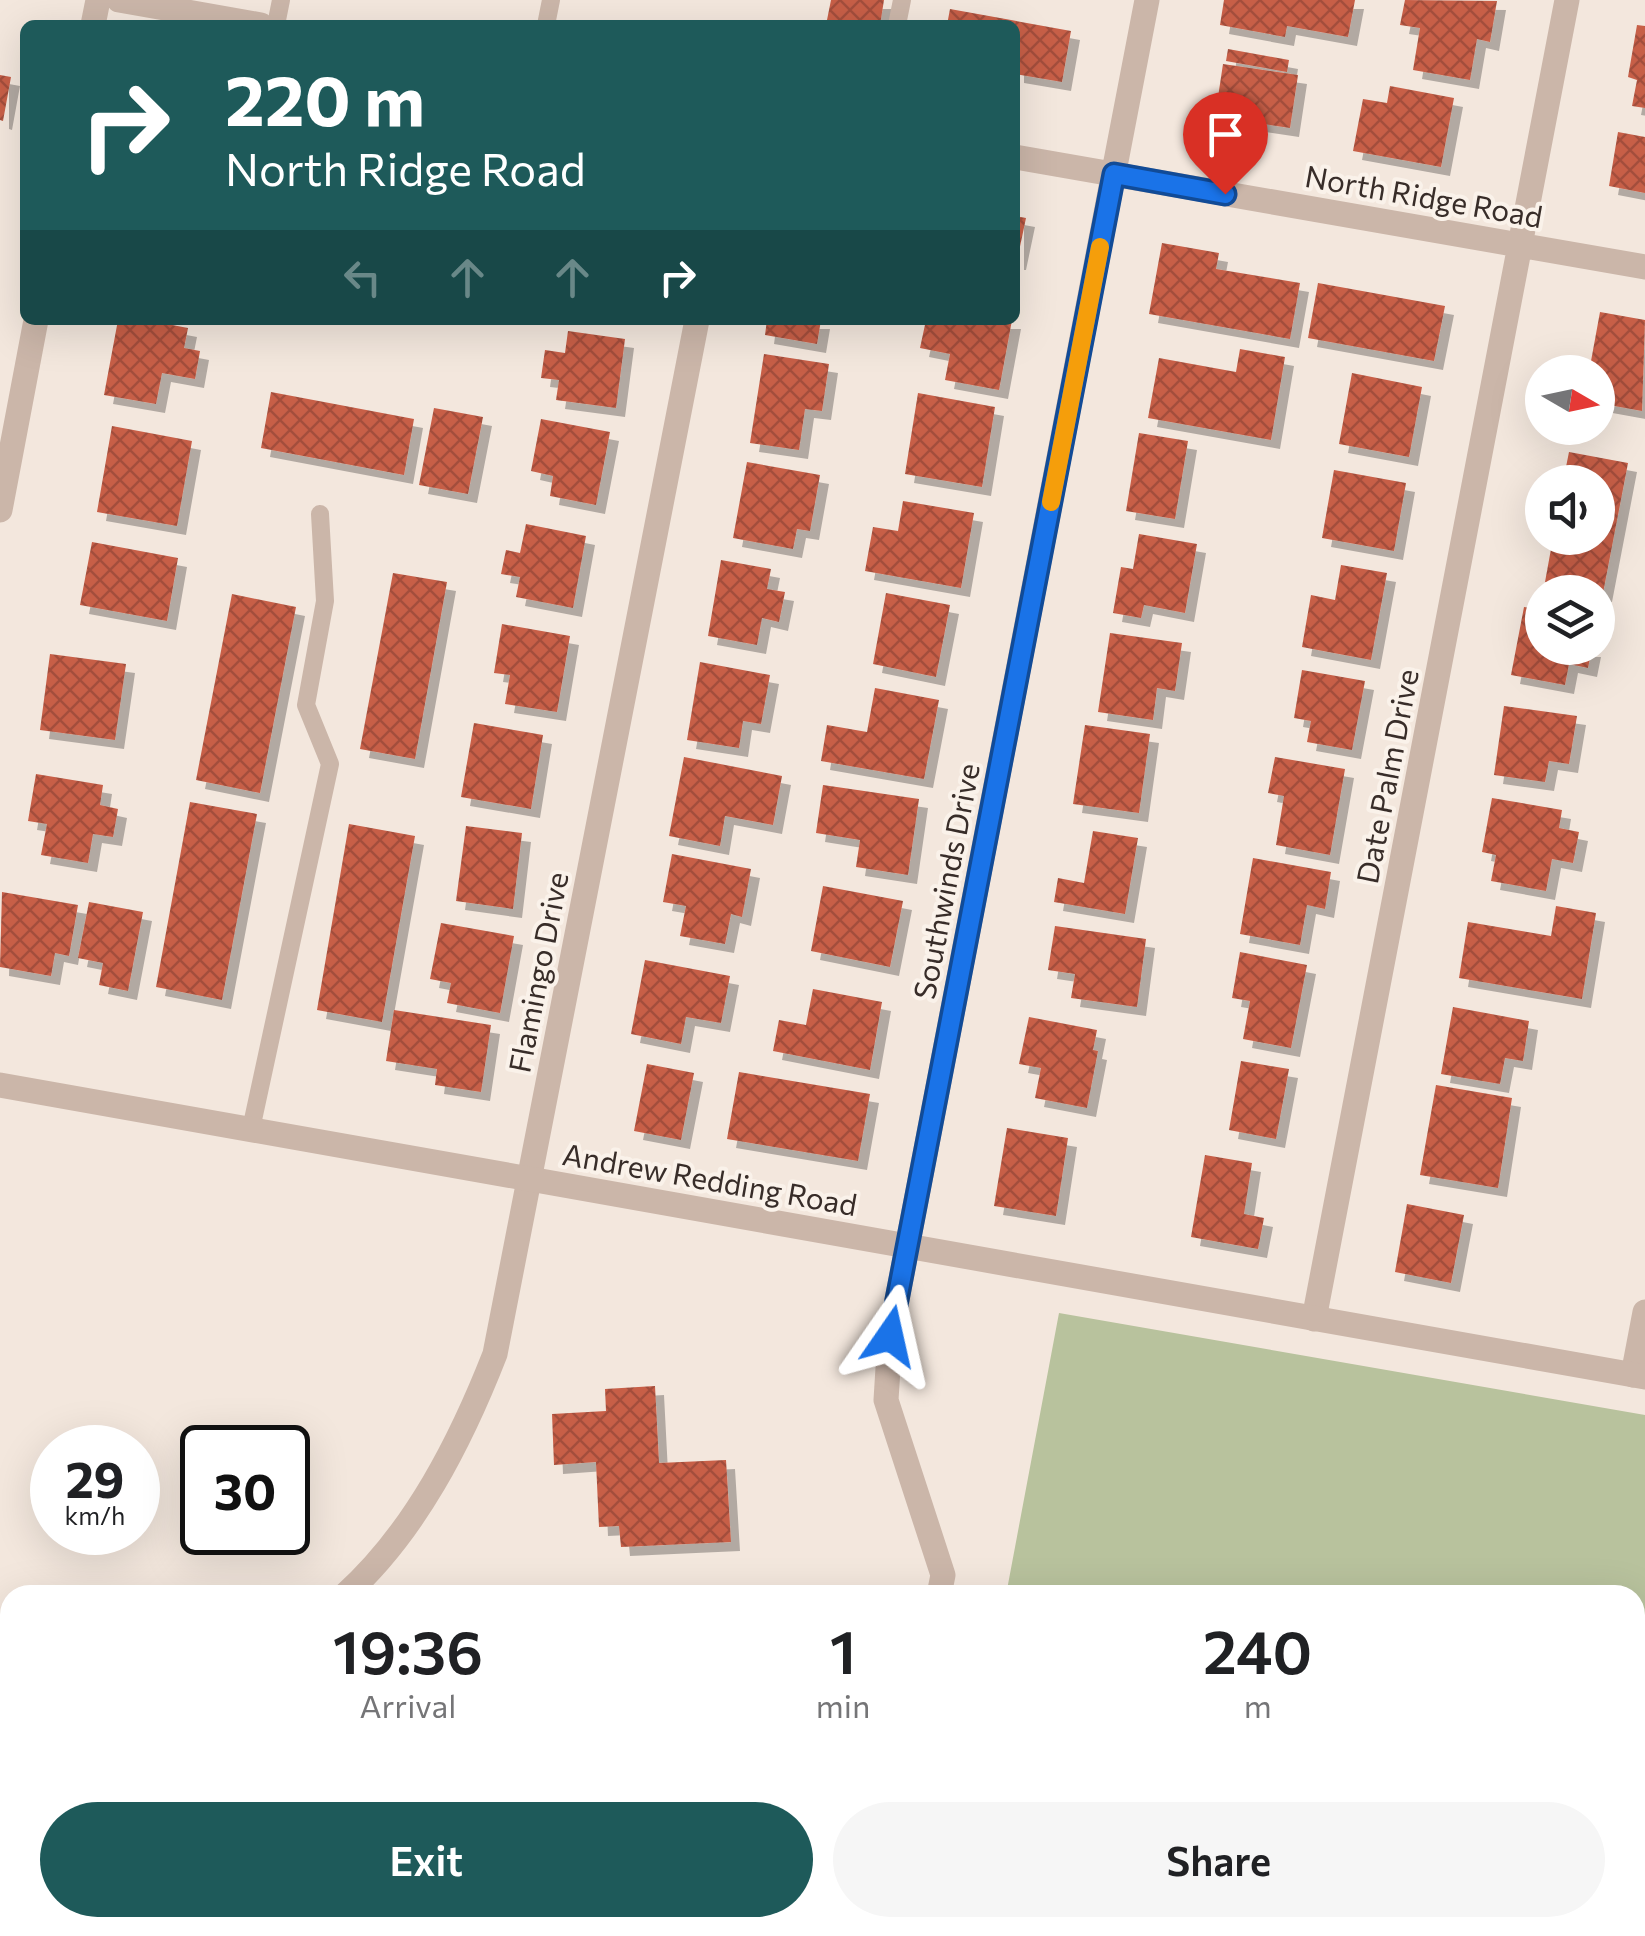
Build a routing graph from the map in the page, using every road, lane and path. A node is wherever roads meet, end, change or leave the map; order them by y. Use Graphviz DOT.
graph roads {
  1 [pos="119,0"];
  2 [pos="1147,0"];
  3 [pos="1567,0"];
  4 [pos="183,6"];
  5 [pos="240,20"];
  6 [pos="1020,158"];
  7 [pos="1114,174"];
  8 [pos="1521,245"];
  9 [pos="1645,267"];
  10 [pos="35,325"];
  11 [pos="696,325"];
  12 [pos="0,510"];
  13 [pos="320,514"];
  14 [pos="0,1085"];
  15 [pos="251,1129"];
  16 [pos="530,1179"];
  17 [pos="907,1246"];
  18 [pos="1645,1312"];
  19 [pos="1314,1319"];
  20 [pos="1639,1376"];
  21 [pos="353,1585"];
  22 [pos="941,1585"];
  1 -- 4 [label="street"];
  2 -- 7 [label="street, Southwinds Drive"];
  3 -- 8 [label="street, Date Palm Drive"];
  4 -- 5 [label="street"];
  6 -- 7 [label="street, North Ridge Road"];
  7 -- 8 [label="street, North Ridge Road"];
  7 -- 17 [label="street, Southwinds Drive"];
  8 -- 9 [label="street, North Ridge Road"];
  8 -- 19 [label="street, Date Palm Drive"];
  10 -- 12 [label="street"];
  11 -- 16 [label="street, Flamingo Drive"];
  13 -- 15 [label="lane"];
  14 -- 15 [label="street, Andrew Redding Road"];
  15 -- 16 [label="street, Andrew Redding Road"];
  16 -- 17 [label="street, Andrew Redding Road"];
  16 -- 21 [label="street, Flamingo Drive"];
  17 -- 19 [label="street, Andrew Redding Road"];
  17 -- 22 [label="street, Southwinds Drive"];
  18 -- 20 [label="street"];
  19 -- 20 [label="street, Andrew Redding Road"];
}
